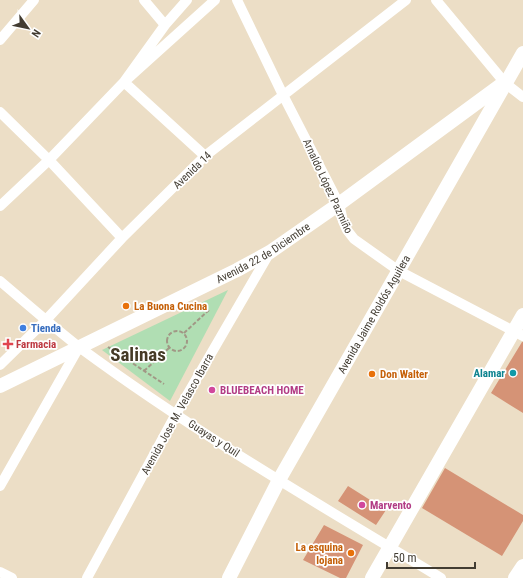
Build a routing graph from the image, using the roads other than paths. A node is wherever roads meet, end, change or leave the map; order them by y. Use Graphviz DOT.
graph roads {
  1 [pos="34,0"];
  2 [pos="144,0"];
  3 [pos="187,0"];
  4 [pos="215,0"];
  5 [pos="237,0"];
  6 [pos="406,0"];
  7 [pos="436,0"];
  8 [pos="165,25"];
  9 [pos="0,40"];
  10 [pos="523,53"];
  11 [pos="124,82"];
  12 [pos="505,83"];
  13 [pos="283,95"];
  14 [pos="523,97"];
  15 [pos="0,112"];
  16 [pos="205,156"];
  17 [pos="49,160"];
  18 [pos="339,204"];
  19 [pos="0,206"];
  20 [pos="122,238"];
  21 [pos="270,252"];
  22 [pos="399,272"];
  23 [pos="0,281"];
  24 [pos="523,314"];
  25 [pos="46,320"];
  26 [pos="518,333"];
  27 [pos="80,347"];
  28 [pos="0,366"];
  29 [pos="0,386"];
  30 [pos="176,414"];
  31 [pos="279,480"];
  32 [pos="0,486"];
  33 [pos="389,547"];
  34 [pos="523,566"];
  35 [pos="0,572"];
  36 [pos="12,578"];
  37 [pos="87,578"];
  38 [pos="229,578"];
  39 [pos="372,578"];
  40 [pos="441,578"];
  41 [pos="515,578"];
  1 -- 9 [label="street"];
  2 -- 8 [label="street"];
  3 -- 8 [label="street"];
  4 -- 11 [label="street"];
  5 -- 13 [label="street, Arnaldo López Pazmiño"];
  6 -- 13 [label="street, Avenida 14"];
  7 -- 12 [label="street"];
  8 -- 11 [label="street"];
  10 -- 12 [label="main road, Avenida Jaime Roldós Aguilera"];
  11 -- 16 [label="street"];
  11 -- 17 [label="street"];
  12 -- 14 [label="street"];
  12 -- 18 [label="main road, Avenida 22 de Diciembre"];
  12 -- 22 [label="main road, Avenida Jaime Roldós Aguilera"];
  13 -- 16 [label="street, Avenida 14"];
  13 -- 18 [label="street, Arnaldo López Pazmiño"];
  15 -- 17 [label="street"];
  16 -- 20 [label="street, Avenida 14"];
  17 -- 19 [label="street"];
  17 -- 20 [label="street"];
  18 -- 21 [label="main road, Avenida 22 de Diciembre"];
  18 -- 22 [label="street, Arnaldo López Pazmiño"];
  20 -- 25 [label="street, Avenida 14"];
  21 -- 27 [label="main road, Avenida 22 de Diciembre"];
  21 -- 30 [label="street, Avenida Jose M. Velasco Ibarra"];
  22 -- 26 [label="street, Arnaldo López Pazmiño"];
  22 -- 31 [label="main road, Avenida Jaime Roldós Aguilera"];
  23 -- 25 [label="street, Guayas y Quil"];
  24 -- 26 [label="main road"];
  25 -- 27 [label="street, Guayas y Quil"];
  25 -- 28 [label="street, Avenida 14"];
  26 -- 33 [label="main road"];
  27 -- 29 [label="main road, Avenida 22 de Diciembre"];
  27 -- 30 [label="street, Guayas y Quil"];
  27 -- 32 [label="street"];
  30 -- 31 [label="street, Guayas y Quil"];
  30 -- 37 [label="street, Avenida Jose M. Velasco Ibarra"];
  31 -- 33 [label="street, Guayas y Quil"];
  31 -- 38 [label="main road, Avenida Jaime Roldós Aguilera"];
  33 -- 39 [label="main road"];
  33 -- 40 [label="street, Guayas y Quil"];
  34 -- 41 [label="main road"];
  35 -- 36 [label="street"];
}
